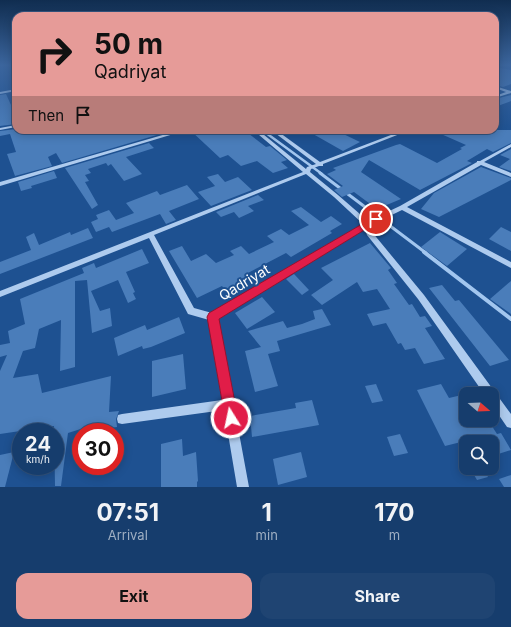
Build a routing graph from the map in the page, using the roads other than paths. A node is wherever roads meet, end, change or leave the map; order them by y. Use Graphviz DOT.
graph roads {
  1 [pos="499,88"];
  2 [pos="12,91"];
  3 [pos="510,92"];
  4 [pos="0,93"];
  5 [pos="499,96"];
  6 [pos="12,127"];
  7 [pos="0,129"];
  8 [pos="172,134"];
  9 [pos="261,134"];
  10 [pos="277,134"];
  11 [pos="398,134"];
  12 [pos="511,145"];
  13 [pos="479,162"];
  14 [pos="313,168"];
  15 [pos="511,175"];
  16 [pos="0,184"];
  17 [pos="402,207"];
  18 [pos="367,224"];
  19 [pos="150,234"];
  20 [pos="511,265"];
  21 [pos="0,294"];
  22 [pos="213,317"];
  23 [pos="485,387"];
  24 [pos="228,404"];
  25 [pos="499,406"];
  26 [pos="122,419"];
  27 [pos="511,423"];
  28 [pos="243,487"];
  1 -- 3 [label="street"];
  2 -- 4 [label="street"];
  3 -- 5 [label="street"];
  6 -- 7 [label="street"];
  8 -- 16 [label="street"];
  9 -- 14 [label="street"];
  10 -- 14 [label="street"];
  11 -- 14 [label="street"];
  12 -- 13 [label="street, Qadriyat"];
  13 -- 15 [label="street"];
  13 -- 17 [label="street, Qadriyat"];
  14 -- 18 [label="street"];
  14 -- 19 [label="street"];
  17 -- 18 [label="street, Qadriyat"];
  17 -- 20 [label="street"];
  18 -- 22 [label="street, Qadriyat"];
  18 -- 23 [label="street"];
  19 -- 21 [label="street"];
  19 -- 22 [label="street"];
  22 -- 24 [label="street, Qadriyat"];
  24 -- 26 [label="street"];
  24 -- 28 [label="street, Qadriyat"];
  25 -- 27 [label="street"];
}
